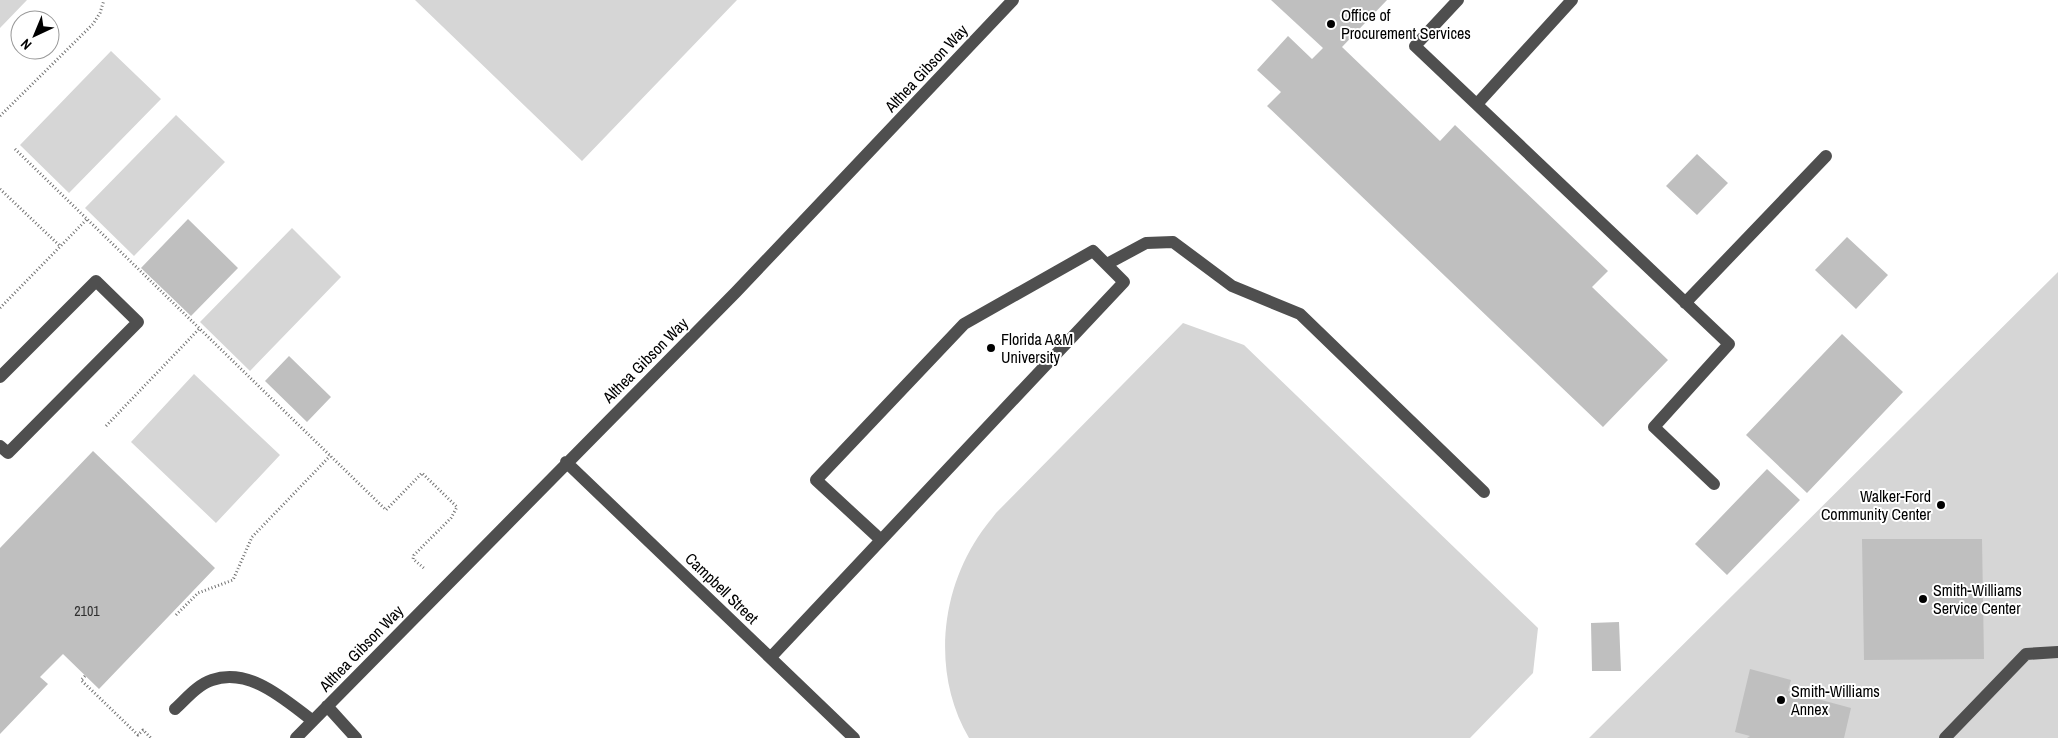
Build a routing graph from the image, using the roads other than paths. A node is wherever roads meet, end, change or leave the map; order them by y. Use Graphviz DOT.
graph roads {
  1 [pos="1012,0"];
  2 [pos="1458,0"];
  3 [pos="1572,0"];
  4 [pos="1476,104"];
  5 [pos="1826,156"];
  6 [pos="1107,264"];
  7 [pos="1685,304"];
  8 [pos="0,377"];
  9 [pos="0,446"];
  10 [pos="566,462"];
  11 [pos="1714,484"];
  12 [pos="1484,492"];
  13 [pos="881,540"];
  14 [pos="2058,652"];
  15 [pos="771,657"];
  16 [pos="327,706"];
  17 [pos="175,709"];
  18 [pos="313,721"];
  19 [pos="296,738"];
  20 [pos="356,738"];
  21 [pos="854,738"];
  22 [pos="1945,738"];
  1 -- 10 [label="street, Althea Gibson Way"];
  2 -- 4 [label="street"];
  3 -- 4 [label="street"];
  4 -- 7 [label="street"];
  5 -- 7 [label="street"];
  6 -- 12 [label="street"];
  6 -- 13 [label="street"];
  6 -- 13 [label="street"];
  7 -- 11 [label="street"];
  8 -- 9 [label="street"];
  10 -- 15 [label="street, Campbell Street"];
  10 -- 16 [label="street, Althea Gibson Way"];
  13 -- 15 [label="street"];
  14 -- 22 [label="street"];
  15 -- 21 [label="street, Campbell Street"];
  16 -- 18 [label="street, Althea Gibson Way"];
  16 -- 20 [label="street"];
  17 -- 18 [label="street"];
  18 -- 19 [label="street, Althea Gibson Way"];
}
